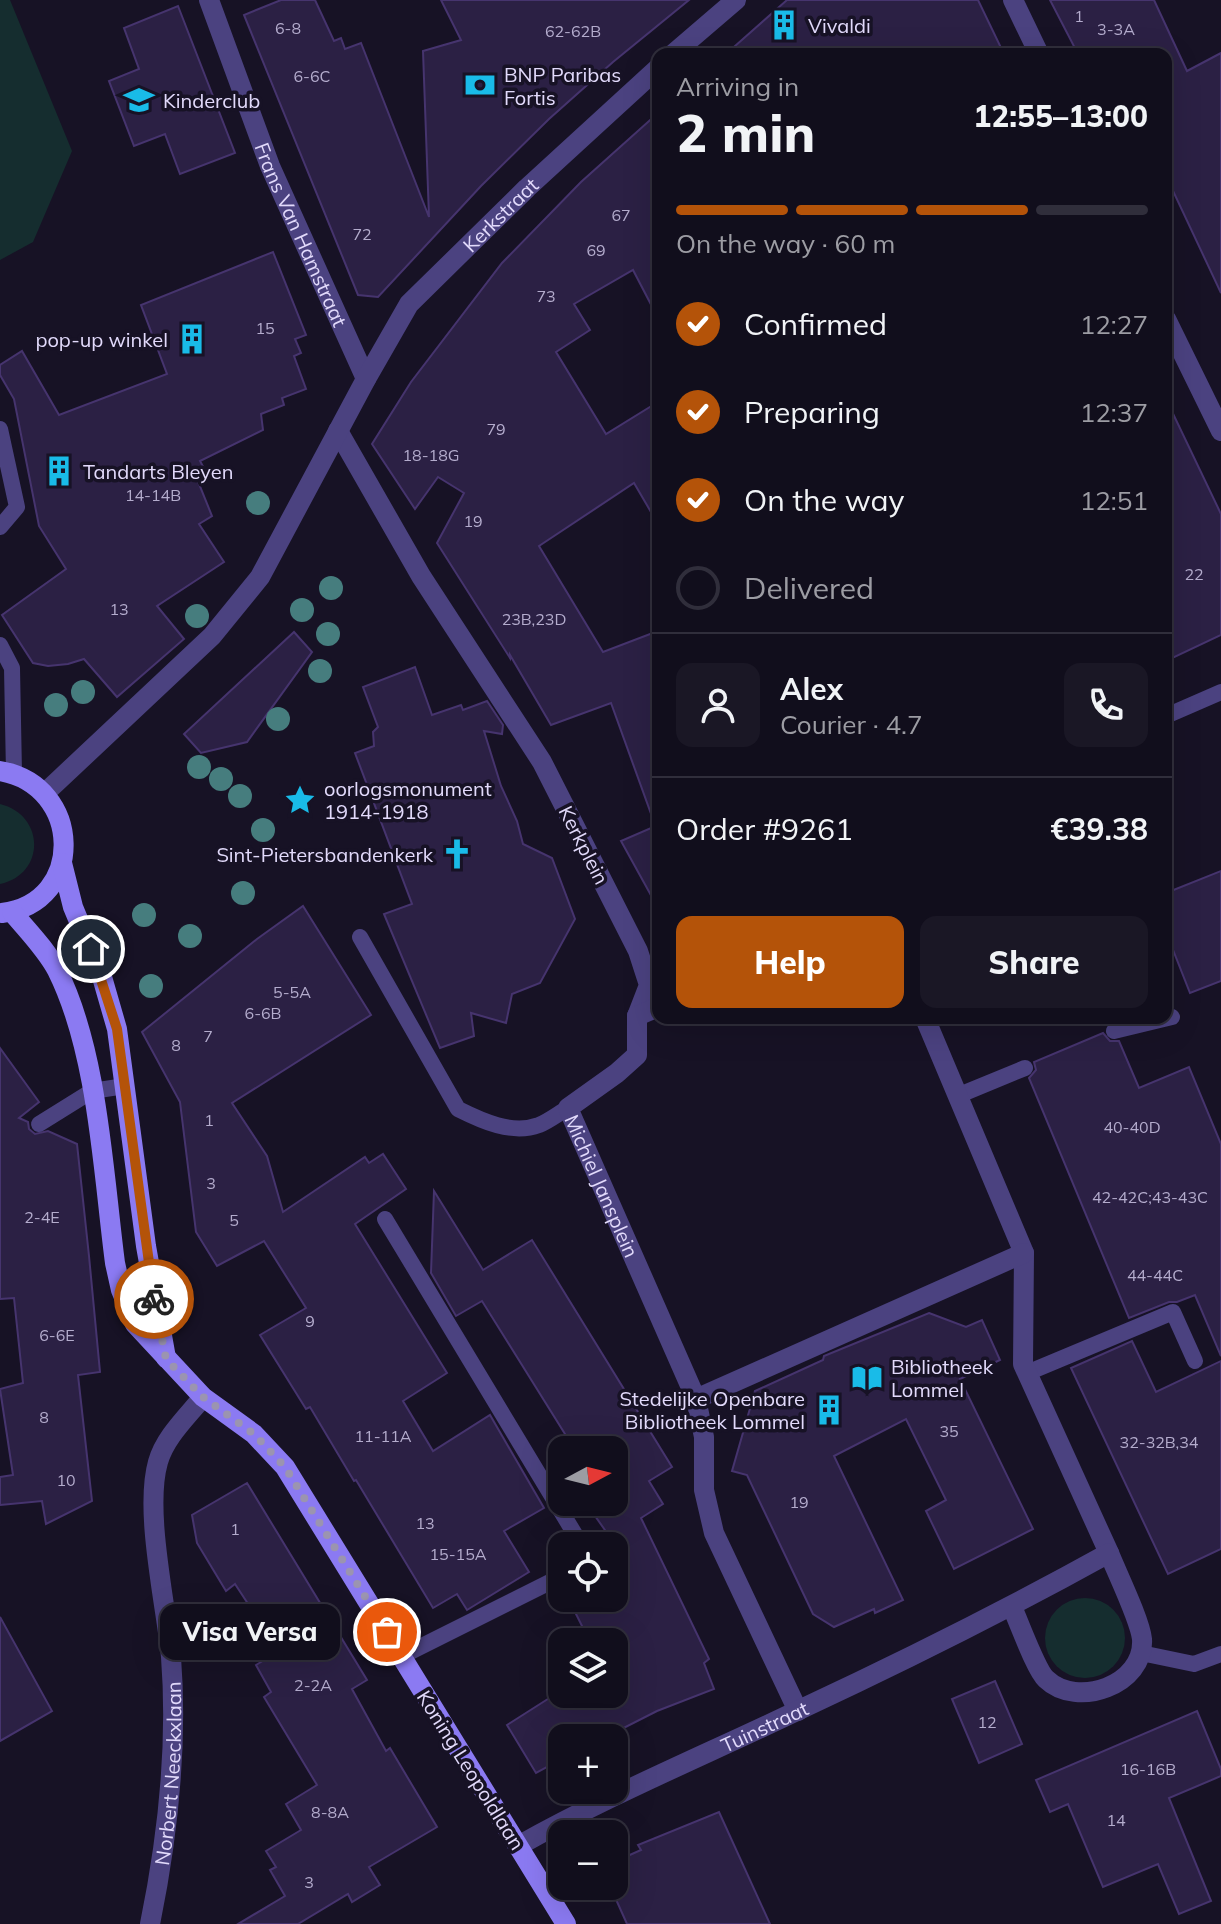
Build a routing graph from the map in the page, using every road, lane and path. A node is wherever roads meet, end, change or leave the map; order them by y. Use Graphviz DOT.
graph roads {
  1 [pos="209,0"];
  2 [pos="736,0"];
  3 [pos="1013,0"];
  4 [pos="680,48"];
  5 [pos="1036,48"];
  6 [pos="652,73"];
  7 [pos="1172,338"];
  8 [pos="366,379"];
  9 [pos="0,429"];
  10 [pos="338,431"];
  11 [pos="1221,431"];
  12 [pos="0,527"];
  13 [pos="0,645"];
  14 [pos="0,681"];
  15 [pos="1221,692"];
  16 [pos="11,701"];
  17 [pos="1172,713"];
  18 [pos="7,772"];
  19 [pos="45,793"];
  20 [pos="62,863"];
  21 [pos="6,912"];
  22 [pos="360,937"];
  23 [pos="652,1010"];
  24 [pos="637,1016"];
  25 [pos="927,1024"];
  26 [pos="1143,1024"];
  27 [pos="1114,1031"];
  28 [pos="1025,1068"];
  29 [pos="125,1086"];
  30 [pos="92,1091"];
  31 [pos="957,1096"];
  32 [pos="568,1108"];
  33 [pos="39,1124"];
  34 [pos="385,1219"];
  35 [pos="1024,1253"];
  36 [pos="166,1359"];
  37 [pos="1195,1361"];
  38 [pos="1027,1373"];
  39 [pos="203,1397"];
  40 [pos="696,1399"];
  41 [pos="574,1532"];
  42 [pos="1109,1553"];
  43 [pos="548,1583"];
  44 [pos="1012,1607"];
  45 [pos="1141,1653"];
  46 [pos="1221,1654"];
  47 [pos="402,1656"];
  48 [pos="798,1711"];
  49 [pos="518,1846"];
  50 [pos="150,1924"];
  51 [pos="566,1924"];
  1 -- 8 [label="street, Frans Van Hamstraat"];
  2 -- 4 [label="street"];
  3 -- 5 [label="street"];
  6 -- 8 [label="street, Kerkstraat"];
  7 -- 11 [label="street"];
  8 -- 10 [label="street"];
  9 -- 12 [label="lane"];
  10 -- 19 [label="street"];
  10 -- 24 [label="street, Kerkplein"];
  13 -- 16 [label="lane"];
  14 -- 16 [label="lane"];
  15 -- 17 [label="lane"];
  16 -- 18 [label="lane"];
  18 -- 19 [label="main road"];
  19 -- 20 [label="main road"];
  20 -- 21 [label="main road"];
  20 -- 29 [label="main road"];
  21 -- 30 [label="main road"];
  22 -- 32 [label="lane"];
  23 -- 24 [label="street"];
  24 -- 32 [label="street, Michiel Jansplein"];
  25 -- 31 [label="street"];
  26 -- 27 [label="lane"];
  28 -- 31 [label="lane"];
  29 -- 30 [label="lane"];
  29 -- 36 [label="main road"];
  30 -- 33 [label="lane"];
  30 -- 36 [label="main road, Koning Leopoldlaan"];
  31 -- 35 [label="street"];
  32 -- 40 [label="street, Michiel Jansplein"];
  34 -- 41 [label="lane"];
  35 -- 38 [label="street"];
  35 -- 40 [label="street"];
  36 -- 39 [label="main road, Koning Leopoldlaan"];
  37 -- 38 [label="lane"];
  38 -- 42 [label="street"];
  39 -- 47 [label="main road, Koning Leopoldlaan"];
  39 -- 50 [label="street, Norbert Neeckxlaan"];
  40 -- 48 [label="street, Michiel Jansplein"];
  42 -- 44 [label="street, Tuinstraat"];
  42 -- 45 [label="street"];
  43 -- 47 [label="lane"];
  44 -- 45 [label="street"];
  44 -- 48 [label="street, Tuinstraat"];
  45 -- 46 [label="lane"];
  47 -- 49 [label="main road, Koning Leopoldlaan"];
  48 -- 49 [label="street, Tuinstraat"];
  49 -- 51 [label="main road, Koning Leopoldlaan"];
}
